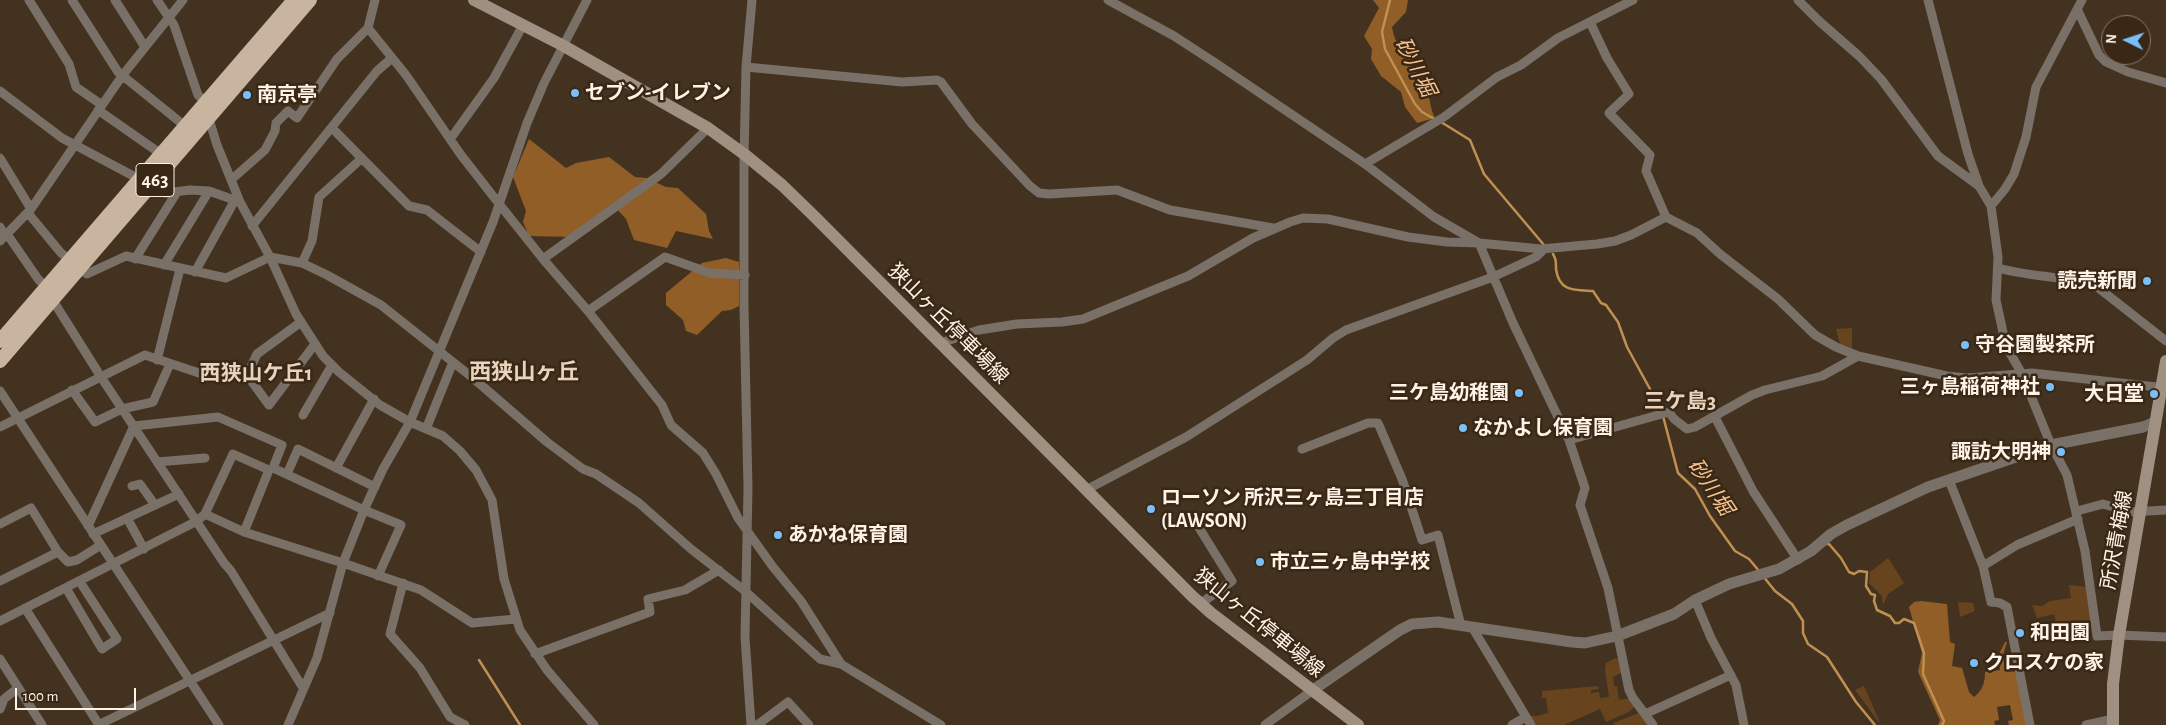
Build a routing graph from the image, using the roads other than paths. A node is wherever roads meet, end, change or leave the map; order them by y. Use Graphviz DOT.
graph roads {
  1 [pos="29,0"];
  2 [pos="72,0"];
  3 [pos="114,0"];
  4 [pos="157,0"];
  5 [pos="184,0"];
  6 [pos="294,0"];
  7 [pos="310,0"];
  8 [pos="375,0"];
  9 [pos="474,0"];
  10 [pos="587,0"];
  11 [pos="752,0"];
  12 [pos="1108,0"];
  13 [pos="1632,0"];
  14 [pos="1798,0"];
  15 [pos="1928,0"];
  16 [pos="2082,0"];
  17 [pos="2078,11"];
  18 [pos="169,18"];
  19 [pos="1590,22"];
  20 [pos="523,25"];
  21 [pos="368,28"];
  22 [pos="562,45"];
  23 [pos="145,47"];
  24 [pos="392,58"];
  25 [pos="746,67"];
  26 [pos="122,76"];
  27 [pos="2166,83"];
  28 [pos="0,91"];
  29 [pos="206,102"];
  30 [pos="100,108"];
  31 [pos="209,119"];
  32 [pos="185,126"];
  33 [pos="332,128"];
  34 [pos="708,128"];
  35 [pos="451,138"];
  36 [pos="73,145"];
  37 [pos="161,154"];
  38 [pos="744,154"];
  39 [pos="0,158"];
  40 [pos="361,159"];
  41 [pos="1365,164"];
  42 [pos="231,180"];
  43 [pos="145,183"];
  44 [pos="1979,186"];
  45 [pos="176,192"];
  46 [pos="209,192"];
  47 [pos="237,201"];
  48 [pos="500,204"];
  49 [pos="1991,206"];
  50 [pos="30,211"];
  51 [pos="1666,217"];
  52 [pos="252,226"];
  53 [pos="0,227"];
  54 [pos="1274,228"];
  55 [pos="4,237"];
  56 [pos="1480,243"];
  57 [pos="1544,249"];
  58 [pos="481,252"];
  59 [pos="270,257"];
  60 [pos="134,258"];
  61 [pos="543,259"];
  62 [pos="302,263"];
  63 [pos="74,264"];
  64 [pos="164,265"];
  65 [pos="1998,268"];
  66 [pos="180,269"];
  67 [pos="195,272"];
  68 [pos="745,275"];
  69 [pos="1493,277"];
  70 [pos="49,293"];
  71 [pos="588,311"];
  72 [pos="302,322"];
  73 [pos="0,341"];
  74 [pos="2166,341"];
  75 [pos="941,343"];
  76 [pos="315,344"];
  77 [pos="439,351"];
  78 [pos="1858,356"];
  79 [pos="157,360"];
  80 [pos="0,361"];
  81 [pos="2166,361"];
  82 [pos="453,362"];
  83 [pos="170,364"];
  84 [pos="332,365"];
  85 [pos="2022,374"];
  86 [pos="205,375"];
  87 [pos="101,377"];
  88 [pos="2164,388"];
  89 [pos="72,390"];
  90 [pos="0,391"];
  91 [pos="374,400"];
  92 [pos="122,409"];
  93 [pos="302,416"];
  94 [pos="17,417"];
  95 [pos="1715,417"];
  96 [pos="2160,420"];
  97 [pos="410,422"];
  98 [pos="134,426"];
  99 [pos="0,427"];
  100 [pos="426,429"];
  101 [pos="1570,440"];
  102 [pos="2052,445"];
  103 [pos="1302,449"];
  104 [pos="205,458"];
  105 [pos="157,462"];
  106 [pos="336,468"];
  107 [pos="287,474"];
  108 [pos="1949,480"];
  109 [pos="132,486"];
  110 [pos="374,487"];
  111 [pos="1086,490"];
  112 [pos="179,494"];
  113 [pos="155,505"];
  114 [pos="364,510"];
  115 [pos="2166,510"];
  116 [pos="2140,512"];
  117 [pos="205,514"];
  118 [pos="2077,515"];
  119 [pos="127,518"];
  120 [pos="1193,518"];
  121 [pos="197,521"];
  122 [pos="0,524"];
  123 [pos="91,530"];
  124 [pos="244,532"];
  125 [pos="748,533"];
  126 [pos="101,545"];
  127 [pos="144,549"];
  128 [pos="58,552"];
  129 [pos="1798,560"];
  130 [pos="343,563"];
  131 [pos="114,565"];
  132 [pos="1983,566"];
  133 [pos="719,570"];
  134 [pos="378,576"];
  135 [pos="0,581"];
  136 [pos="80,582"];
  137 [pos="403,583"];
  138 [pos="66,588"];
  139 [pos="745,591"];
  140 [pos="1695,600"];
  141 [pos="1200,604"];
  142 [pos="25,608"];
  143 [pos="330,613"];
  144 [pos="516,619"];
  145 [pos="0,621"];
  146 [pos="1467,626"];
  147 [pos="2119,635"];
  148 [pos="1617,636"];
  149 [pos="2166,637"];
  150 [pos="273,641"];
  151 [pos="535,654"];
  152 [pos="0,659"];
  153 [pos="841,664"];
  154 [pos="1731,676"];
  155 [pos="190,681"];
  156 [pos="18,688"];
  157 [pos="303,688"];
  158 [pos="1313,690"];
  159 [pos="0,710"];
  160 [pos="1645,714"];
  161 [pos="1528,721"];
  162 [pos="2113,722"];
  163 [pos="42,725"];
  164 [pos="98,725"];
  165 [pos="218,725"];
  166 [pos="288,725"];
  167 [pos="465,725"];
  168 [pos="594,725"];
  169 [pos="751,725"];
  170 [pos="757,725"];
  171 [pos="809,725"];
  172 [pos="941,725"];
  173 [pos="1265,725"];
  174 [pos="1358,725"];
  175 [pos="1512,725"];
  176 [pos="1653,725"];
  177 [pos="1744,725"];
  178 [pos="2030,725"];
  179 [pos="2086,725"];
  1 -- 30 [label="street"];
  2 -- 26 [label="street"];
  3 -- 23 [label="street"];
  4 -- 18 [label="street"];
  5 -- 18 [label="street"];
  6 -- 29 [label="highway, 463"];
  7 -- 31 [label="highway, 463"];
  8 -- 21 [label="street"];
  9 -- 20 [label="main road, 狭山ヶ丘停車場線"];
  10 -- 22 [label="street"];
  11 -- 25 [label="street"];
  12 -- 41 [label="street"];
  13 -- 19 [label="street"];
  14 -- 44 [label="street"];
  15 -- 44 [label="street"];
  16 -- 17 [label="street"];
  17 -- 27 [label="street"];
  17 -- 49 [label="street"];
  18 -- 23 [label="street"];
  18 -- 29 [label="street"];
  19 -- 41 [label="street"];
  19 -- 51 [label="street"];
  20 -- 22 [label="main road, 狭山ヶ丘停車場線"];
  20 -- 35 [label="street"];
  21 -- 24 [label="street"];
  21 -- 42 [label="street"];
  22 -- 34 [label="main road, 狭山ヶ丘停車場線"];
  22 -- 48 [label="street"];
  23 -- 26 [label="street"];
  24 -- 33 [label="street"];
  24 -- 35 [label="street"];
  25 -- 38 [label="street"];
  25 -- 54 [label="street"];
  26 -- 30 [label="street"];
  26 -- 32 [label="street"];
  28 -- 36 [label="street"];
  29 -- 32 [label="highway, 463"];
  30 -- 36 [label="street"];
  30 -- 37 [label="street"];
  31 -- 42 [label="street"];
  31 -- 43 [label="highway, 463"];
  32 -- 37 [label="highway, 463"];
  33 -- 40 [label="street"];
  33 -- 52 [label="street"];
  34 -- 38 [label="main road, 狭山ヶ丘停車場線"];
  34 -- 61 [label="street"];
  35 -- 48 [label="street"];
  36 -- 43 [label="street"];
  36 -- 50 [label="street"];
  37 -- 43 [label="highway, 463"];
  38 -- 68 [label="street"];
  38 -- 75 [label="main road, 狭山ヶ丘停車場線"];
  39 -- 50 [label="street"];
  40 -- 58 [label="street"];
  40 -- 62 [label="street"];
  41 -- 56 [label="street"];
  42 -- 47 [label="street"];
  43 -- 45 [label="street"];
  43 -- 63 [label="highway, 463"];
  44 -- 49 [label="street"];
  45 -- 46 [label="street"];
  45 -- 60 [label="street"];
  46 -- 47 [label="street"];
  46 -- 64 [label="street"];
  47 -- 52 [label="street"];
  47 -- 67 [label="street"];
  48 -- 58 [label="street"];
  48 -- 61 [label="street"];
  49 -- 65 [label="street"];
  50 -- 55 [label="street"];
  50 -- 63 [label="street"];
  51 -- 57 [label="street"];
  51 -- 78 [label="street"];
  52 -- 59 [label="street"];
  53 -- 55 [label="street"];
  54 -- 56 [label="street"];
  54 -- 75 [label="street"];
  55 -- 70 [label="street"];
  56 -- 57 [label="street"];
  56 -- 69 [label="street"];
  57 -- 69 [label="street"];
  58 -- 77 [label="street"];
  59 -- 62 [label="street"];
  59 -- 67 [label="street"];
  59 -- 72 [label="street"];
  60 -- 63 [label="street"];
  60 -- 64 [label="street"];
  61 -- 71 [label="street"];
  62 -- 77 [label="street"];
  63 -- 70 [label="highway, 463"];
  64 -- 66 [label="street"];
  65 -- 74 [label="street"];
  65 -- 85 [label="street"];
  66 -- 67 [label="street"];
  66 -- 79 [label="street"];
  68 -- 71 [label="street"];
  68 -- 125 [label="street"];
  69 -- 101 [label="street"];
  69 -- 111 [label="street"];
  70 -- 73 [label="highway, 463"];
  70 -- 80 [label="highway, 463"];
  70 -- 87 [label="street"];
  71 -- 125 [label="street"];
  72 -- 76 [label="street"];
  72 -- 76 [label="street"];
  75 -- 111 [label="main road, 狭山ヶ丘停車場線"];
  76 -- 84 [label="street"];
  77 -- 82 [label="street"];
  77 -- 97 [label="street"];
  78 -- 85 [label="street"];
  78 -- 95 [label="street"];
  79 -- 83 [label="street"];
  79 -- 87 [label="street"];
  81 -- 88 [label="main road, 所沢青梅線"];
  82 -- 100 [label="street"];
  82 -- 133 [label="street"];
  83 -- 86 [label="street"];
  83 -- 92 [label="street"];
  84 -- 91 [label="street"];
  84 -- 93 [label="street"];
  85 -- 88 [label="street"];
  85 -- 102 [label="street"];
  87 -- 89 [label="street"];
  87 -- 92 [label="street"];
  88 -- 96 [label="main road, 所沢青梅線"];
  89 -- 92 [label="street"];
  89 -- 94 [label="street"];
  90 -- 94 [label="street"];
  91 -- 97 [label="street"];
  91 -- 106 [label="street"];
  92 -- 98 [label="street"];
  94 -- 99 [label="street"];
  94 -- 123 [label="street"];
  95 -- 101 [label="street"];
  95 -- 129 [label="street"];
  96 -- 102 [label="street"];
  96 -- 116 [label="main road, 所沢青梅線"];
  97 -- 100 [label="street"];
  97 -- 110 [label="street"];
  98 -- 105 [label="street"];
  98 -- 107 [label="street"];
  98 -- 123 [label="street"];
  100 -- 144 [label="street"];
  101 -- 148 [label="street"];
  102 -- 108 [label="street"];
  102 -- 118 [label="street"];
  103 -- 146 [label="street"];
  104 -- 105 [label="street"];
  105 -- 112 [label="street"];
  106 -- 107 [label="street"];
  106 -- 110 [label="street"];
  107 -- 114 [label="street"];
  108 -- 129 [label="street"];
  108 -- 132 [label="street"];
  109 -- 113 [label="street"];
  110 -- 114 [label="street"];
  111 -- 141 [label="main road, 狭山ヶ丘停車場線"];
  112 -- 113 [label="street"];
  112 -- 121 [label="street"];
  113 -- 119 [label="street"];
  114 -- 130 [label="street"];
  114 -- 134 [label="street"];
  115 -- 116 [label="street"];
  116 -- 118 [label="street"];
  116 -- 147 [label="main road, 所沢青梅線"];
  117 -- 121 [label="street"];
  117 -- 124 [label="street"];
  117 -- 124 [label="street"];
  118 -- 132 [label="street"];
  118 -- 147 [label="street"];
  119 -- 123 [label="street"];
  119 -- 127 [label="street"];
  120 -- 141 [label="street"];
  121 -- 127 [label="street"];
  121 -- 150 [label="street"];
  122 -- 128 [label="street"];
  123 -- 126 [label="street"];
  124 -- 130 [label="street"];
  125 -- 139 [label="street"];
  125 -- 153 [label="street"];
  126 -- 128 [label="street"];
  126 -- 131 [label="street"];
  127 -- 131 [label="street"];
  128 -- 135 [label="street"];
  129 -- 140 [label="street"];
  130 -- 134 [label="street"];
  130 -- 143 [label="street"];
  131 -- 136 [label="street"];
  131 -- 155 [label="street"];
  132 -- 178 [label="street"];
  133 -- 139 [label="street"];
  133 -- 151 [label="street"];
  134 -- 137 [label="street"];
  136 -- 138 [label="street"];
  136 -- 138 [label="street"];
  137 -- 144 [label="street"];
  137 -- 167 [label="street"];
  138 -- 142 [label="street"];
  139 -- 153 [label="street"];
  139 -- 169 [label="street"];
  140 -- 148 [label="street"];
  140 -- 154 [label="street"];
  141 -- 158 [label="main road, 狭山ヶ丘停車場線"];
  142 -- 145 [label="street"];
  142 -- 164 [label="street"];
  143 -- 150 [label="street"];
  143 -- 157 [label="street"];
  144 -- 151 [label="street"];
  146 -- 148 [label="street"];
  146 -- 158 [label="street"];
  146 -- 161 [label="street"];
  147 -- 149 [label="street"];
  147 -- 162 [label="main road, 所沢青梅線"];
  148 -- 160 [label="street"];
  150 -- 155 [label="street"];
  150 -- 157 [label="street"];
  151 -- 168 [label="street"];
  152 -- 156 [label="street"];
  153 -- 172 [label="street"];
  154 -- 160 [label="street"];
  154 -- 177 [label="street"];
  155 -- 164 [label="street"];
  155 -- 165 [label="street"];
  156 -- 159 [label="street"];
  156 -- 163 [label="street"];
  157 -- 166 [label="street"];
  158 -- 173 [label="street"];
  158 -- 174 [label="main road, 狭山ヶ丘停車場線"];
  160 -- 176 [label="street"];
  161 -- 175 [label="street"];
  162 -- 179 [label="street"];
  170 -- 171 [label="street"];
}
